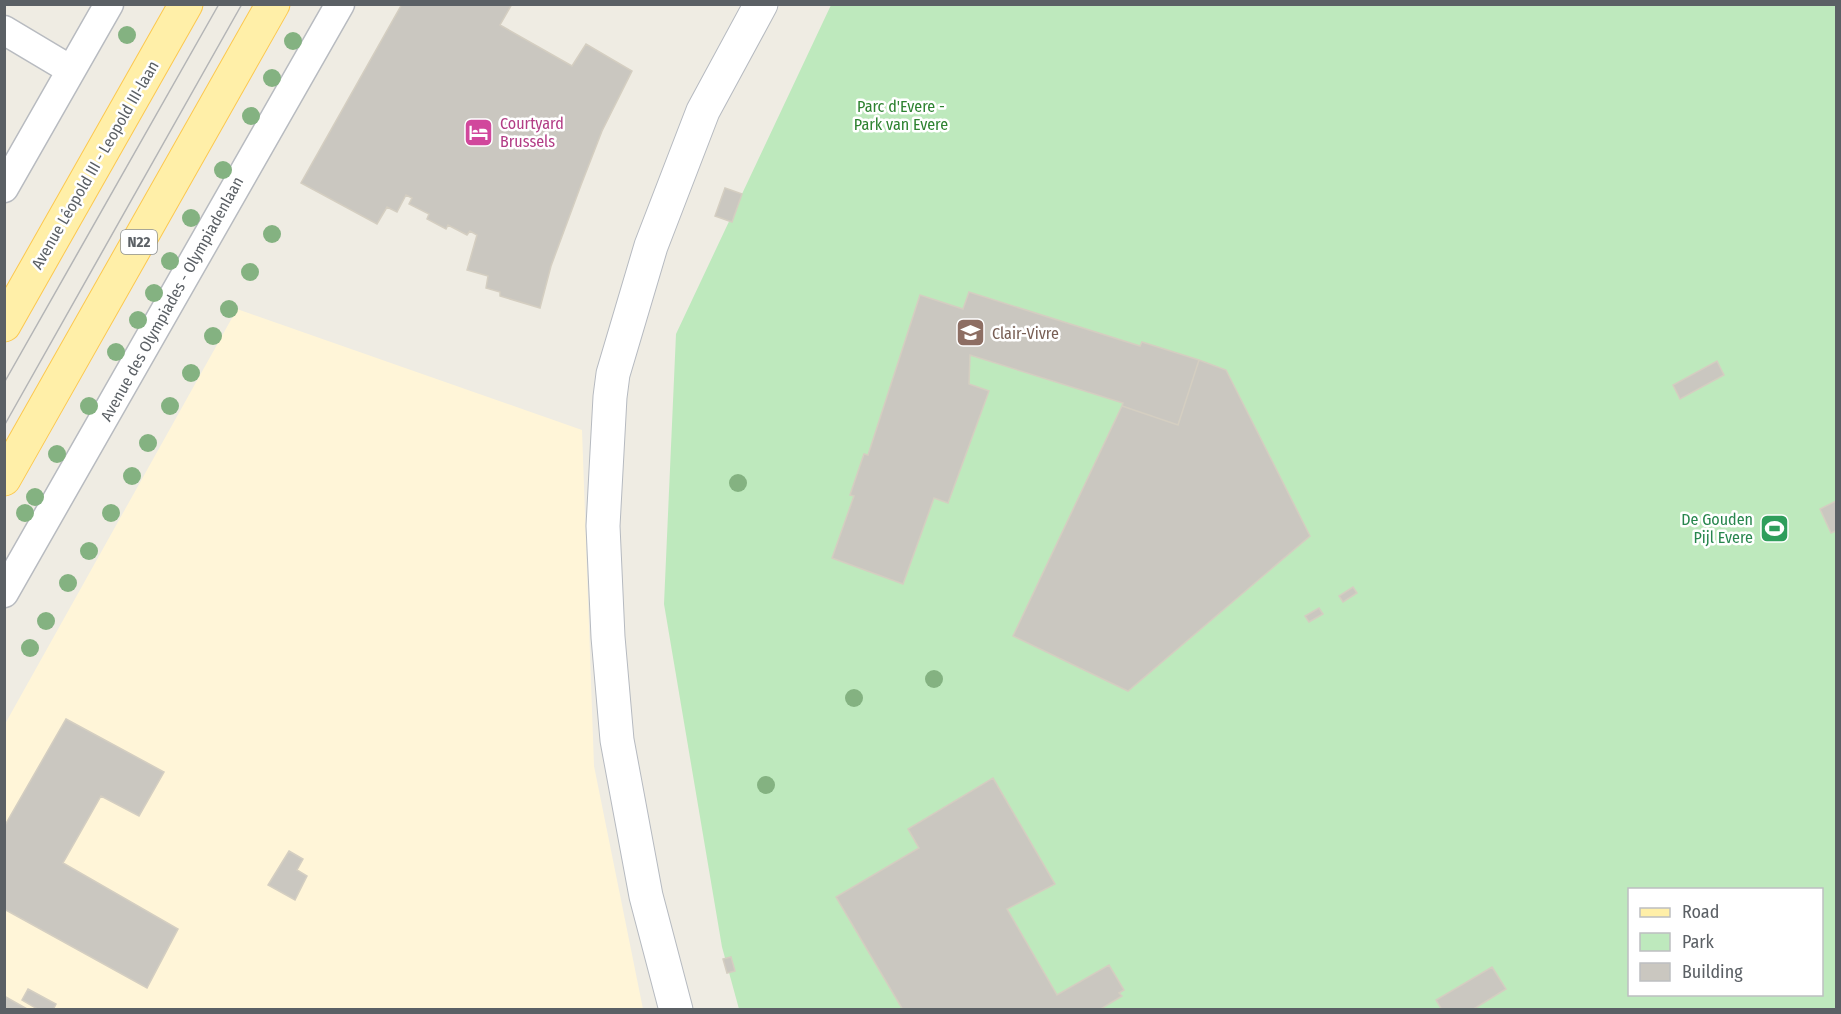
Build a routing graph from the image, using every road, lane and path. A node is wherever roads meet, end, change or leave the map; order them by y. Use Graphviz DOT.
graph roads {
  1 [pos="109,4"];
  2 [pos="186,4"];
  3 [pos="273,4"];
  4 [pos="340,4"];
  5 [pos="760,4"];
  6 [pos="4,30"];
  7 [pos="71,70"];
  8 [pos="4,188"];
  9 [pos="4,325"];
  10 [pos="4,479"];
  11 [pos="4,593"];
  12 [pos="676,1010"];
  1 -- 7 [label="street"];
  2 -- 9 [label="main road, Avenue Léopold III - Leopold III-laan"];
  3 -- 10 [label="main road, N22"];
  4 -- 11 [label="street, Avenue des Olympiades - Olympiadenlaan"];
  5 -- 12 [label="street"];
  6 -- 7 [label="street"];
  7 -- 8 [label="street"];
}
